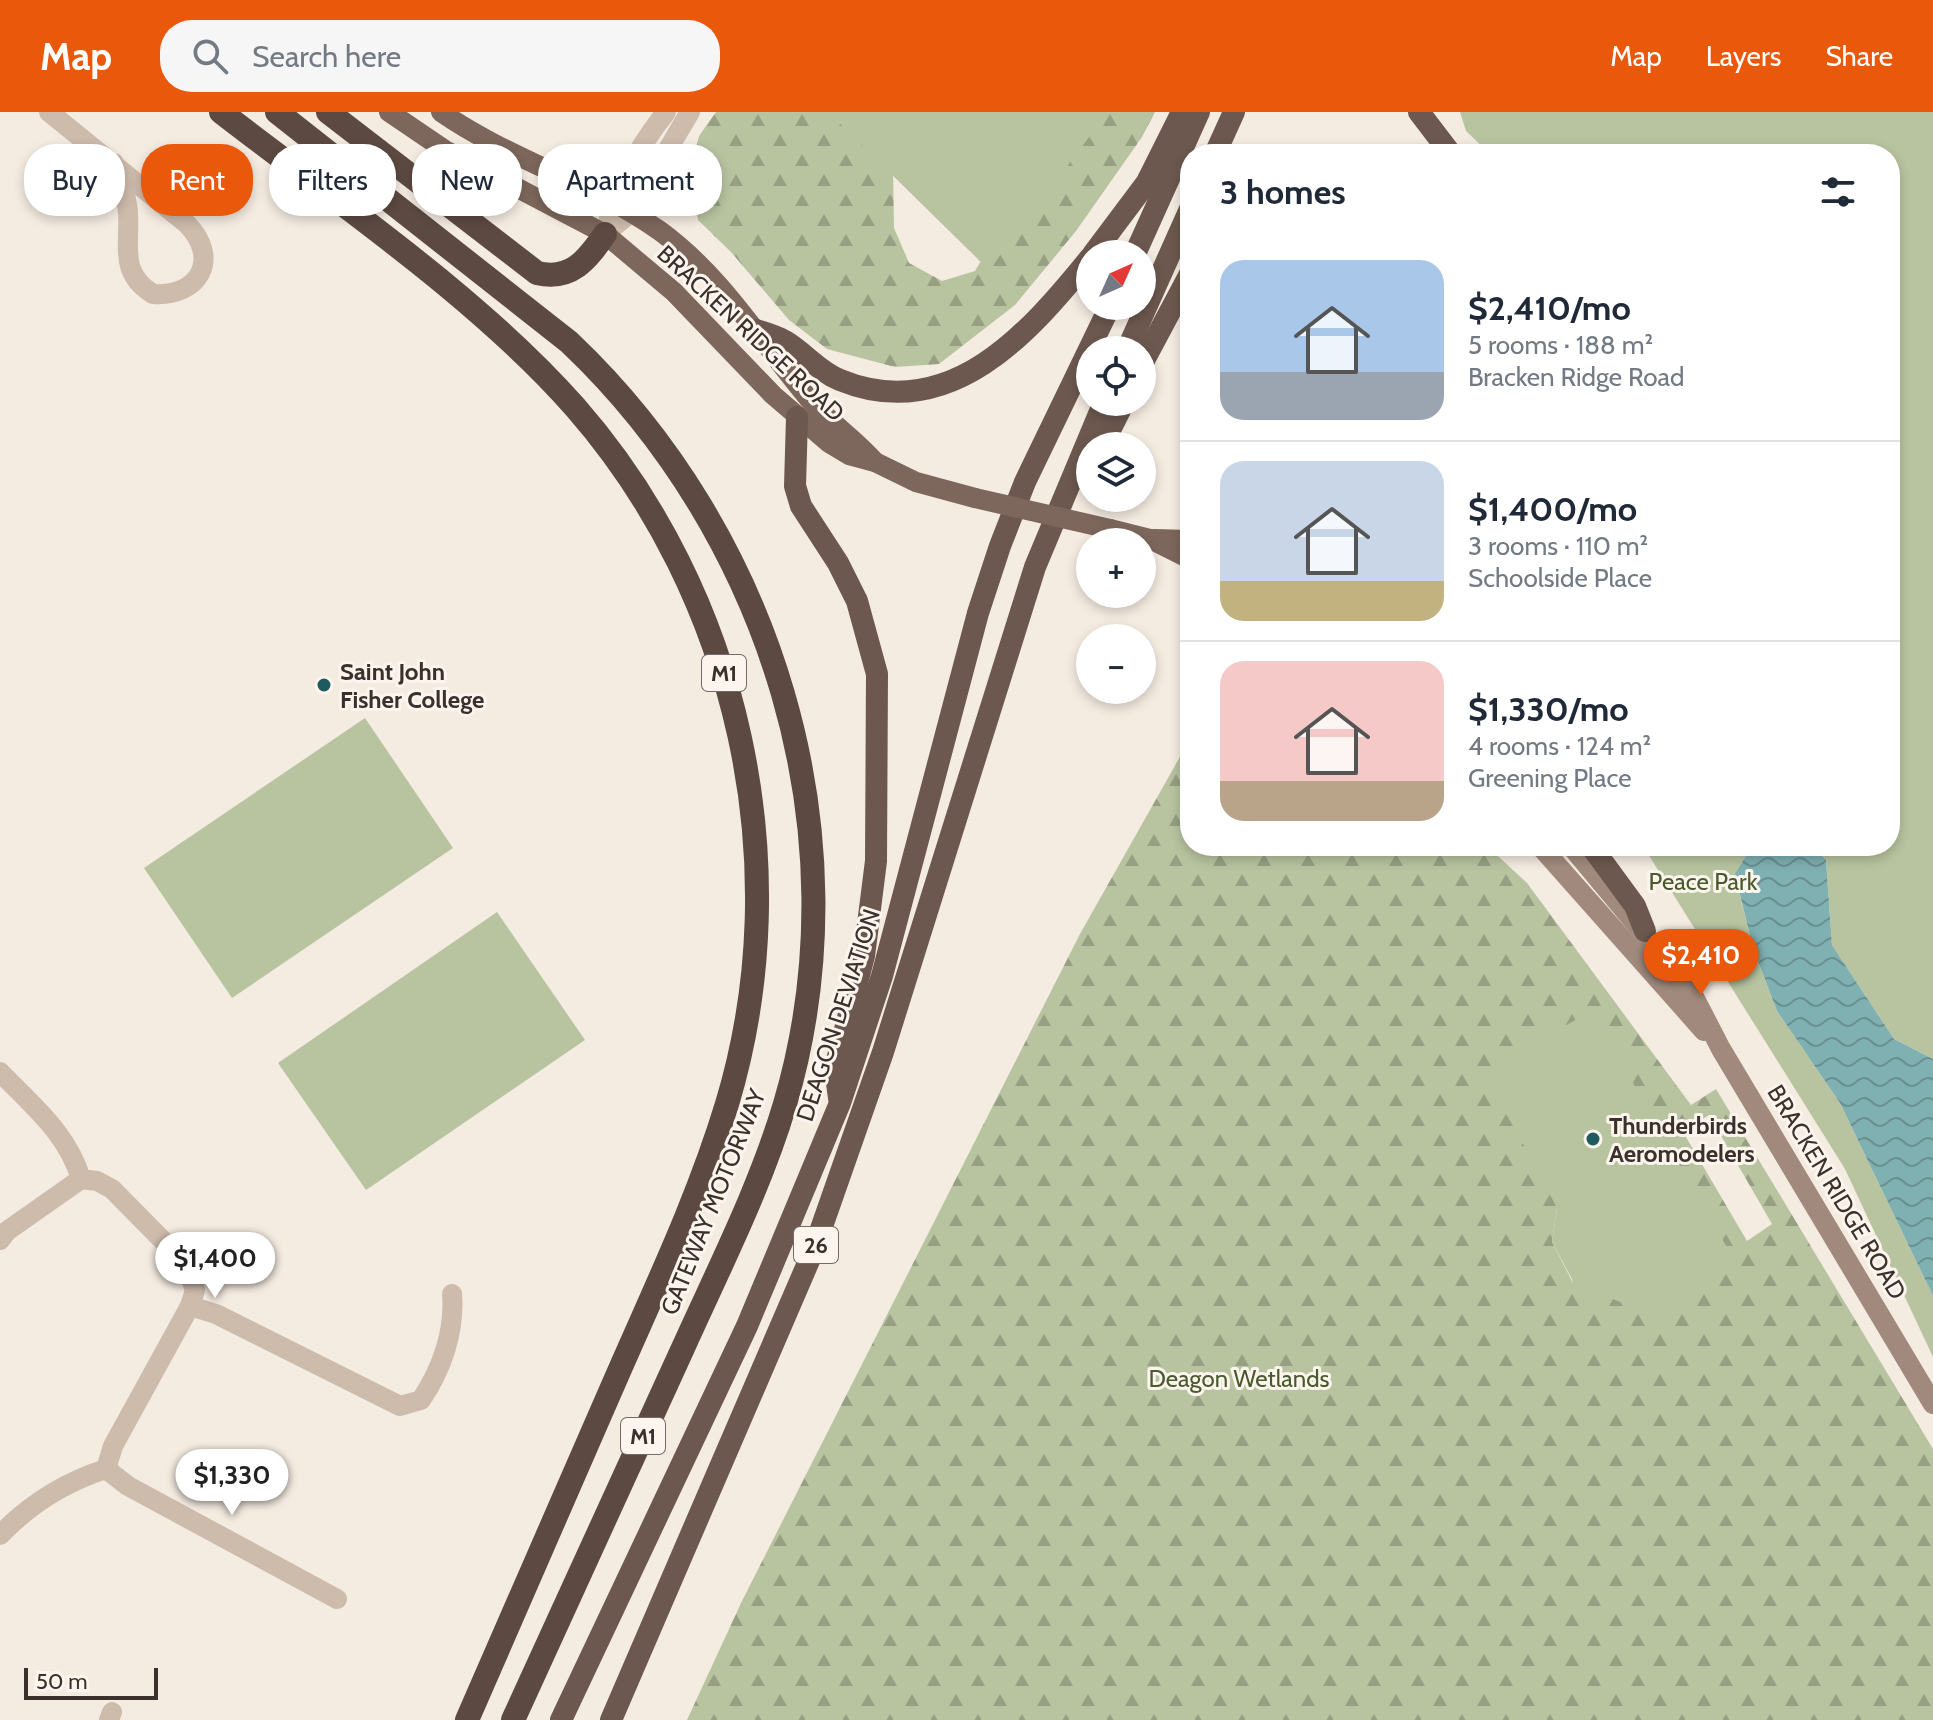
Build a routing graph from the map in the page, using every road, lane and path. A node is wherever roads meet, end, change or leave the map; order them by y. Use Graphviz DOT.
graph roads {
  1 [pos="49,112"];
  2 [pos="221,112"];
  3 [pos="277,112"];
  4 [pos="328,112"];
  5 [pos="389,112"];
  6 [pos="441,112"];
  7 [pos="666,112"];
  8 [pos="690,112"];
  9 [pos="1182,112"];
  10 [pos="1199,112"];
  11 [pos="1234,112"];
  12 [pos="1419,112"];
  13 [pos="90,144"];
  14 [pos="642,144"];
  15 [pos="667,144"];
  16 [pos="1185,144"];
  17 [pos="1220,144"];
  18 [pos="1443,144"];
  19 [pos="1180,154"];
  20 [pos="114,163"];
  21 [pos="538,167"];
  22 [pos="616,216"];
  23 [pos="634,216"];
  24 [pos="1180,231"];
  25 [pos="605,234"];
  26 [pos="1104,240"];
  27 [pos="1141,240"];
  28 [pos="1076,274"];
  29 [pos="1180,293"];
  30 [pos="1103,320"];
  31 [pos="756,330"];
  32 [pos="1133,336"];
  33 [pos="1156,338"];
  34 [pos="797,417"];
  35 [pos="875,462"];
  36 [pos="1076,477"];
  37 [pos="1106,528"];
  38 [pos="1156,539"];
  39 [pos="1180,540"];
  40 [pos="1156,542"];
  41 [pos="1180,554"];
  42 [pos="1549,856"];
  43 [pos="1580,856"];
  44 [pos="1598,856"];
  45 [pos="1645,931"];
  46 [pos="1721,1049"];
  47 [pos="0,1072"];
  48 [pos="840,1103"];
  49 [pos="81,1179"];
  50 [pos="0,1240"];
  51 [pos="452,1294"];
  52 [pos="190,1306"];
  53 [pos="1933,1404"];
  54 [pos="106,1469"];
  55 [pos="0,1535"];
  56 [pos="337,1599"];
  57 [pos="467,1720"];
  58 [pos="513,1720"];
  59 [pos="561,1720"];
  60 [pos="611,1720"];
  1 -- 13 [label="street"];
  2 -- 57 [label="highway, GATEWAY MOTORWAY / M1"];
  3 -- 58 [label="highway, GATEWAY MOTORWAY / M1"];
  4 -- 25 [label="highway"];
  5 -- 25 [label="main road, BRACKEN RIDGE ROAD"];
  6 -- 21 [label="main road, BRACKEN RIDGE ROAD"];
  7 -- 14 [label="street"];
  8 -- 15 [label="street"];
  9 -- 26 [label="highway"];
  10 -- 16 [label="highway"];
  11 -- 17 [label="highway"];
  12 -- 18 [label="highway"];
  19 -- 27 [label="highway"];
  20 -- 20 [label="street"];
  22 -- 25 [label="street"];
  23 -- 31 [label="main road, BRACKEN RIDGE ROAD"];
  24 -- 32 [label="highway"];
  25 -- 34 [label="main road, BRACKEN RIDGE ROAD"];
  28 -- 31 [label="highway"];
  29 -- 33 [label="highway"];
  30 -- 48 [label="highway, DEAGON DEVIATION / 26"];
  31 -- 35 [label="main road, BRACKEN RIDGE ROAD"];
  34 -- 35 [label="main road, BRACKEN RIDGE ROAD"];
  34 -- 48 [label="highway"];
  35 -- 37 [label="main road, BRACKEN RIDGE ROAD, bridge"];
  36 -- 60 [label="highway, 26"];
  38 -- 39 [label="main road, BRACKEN RIDGE ROAD"];
  40 -- 41 [label="main road, BRACKEN RIDGE ROAD"];
  42 -- 46 [label="main road, BRACKEN RIDGE ROAD"];
  43 -- 45 [label="main road, BRACKEN RIDGE ROAD"];
  44 -- 45 [label="highway"];
  45 -- 46 [label="main road, BRACKEN RIDGE ROAD"];
  46 -- 53 [label="main road, BRACKEN RIDGE ROAD"];
  47 -- 49 [label="street"];
  48 -- 59 [label="highway, DEAGON DEVIATION / 26"];
  49 -- 50 [label="street"];
  49 -- 52 [label="street"];
  51 -- 52 [label="street"];
  52 -- 54 [label="street"];
  54 -- 55 [label="street"];
  54 -- 56 [label="street"];
}
